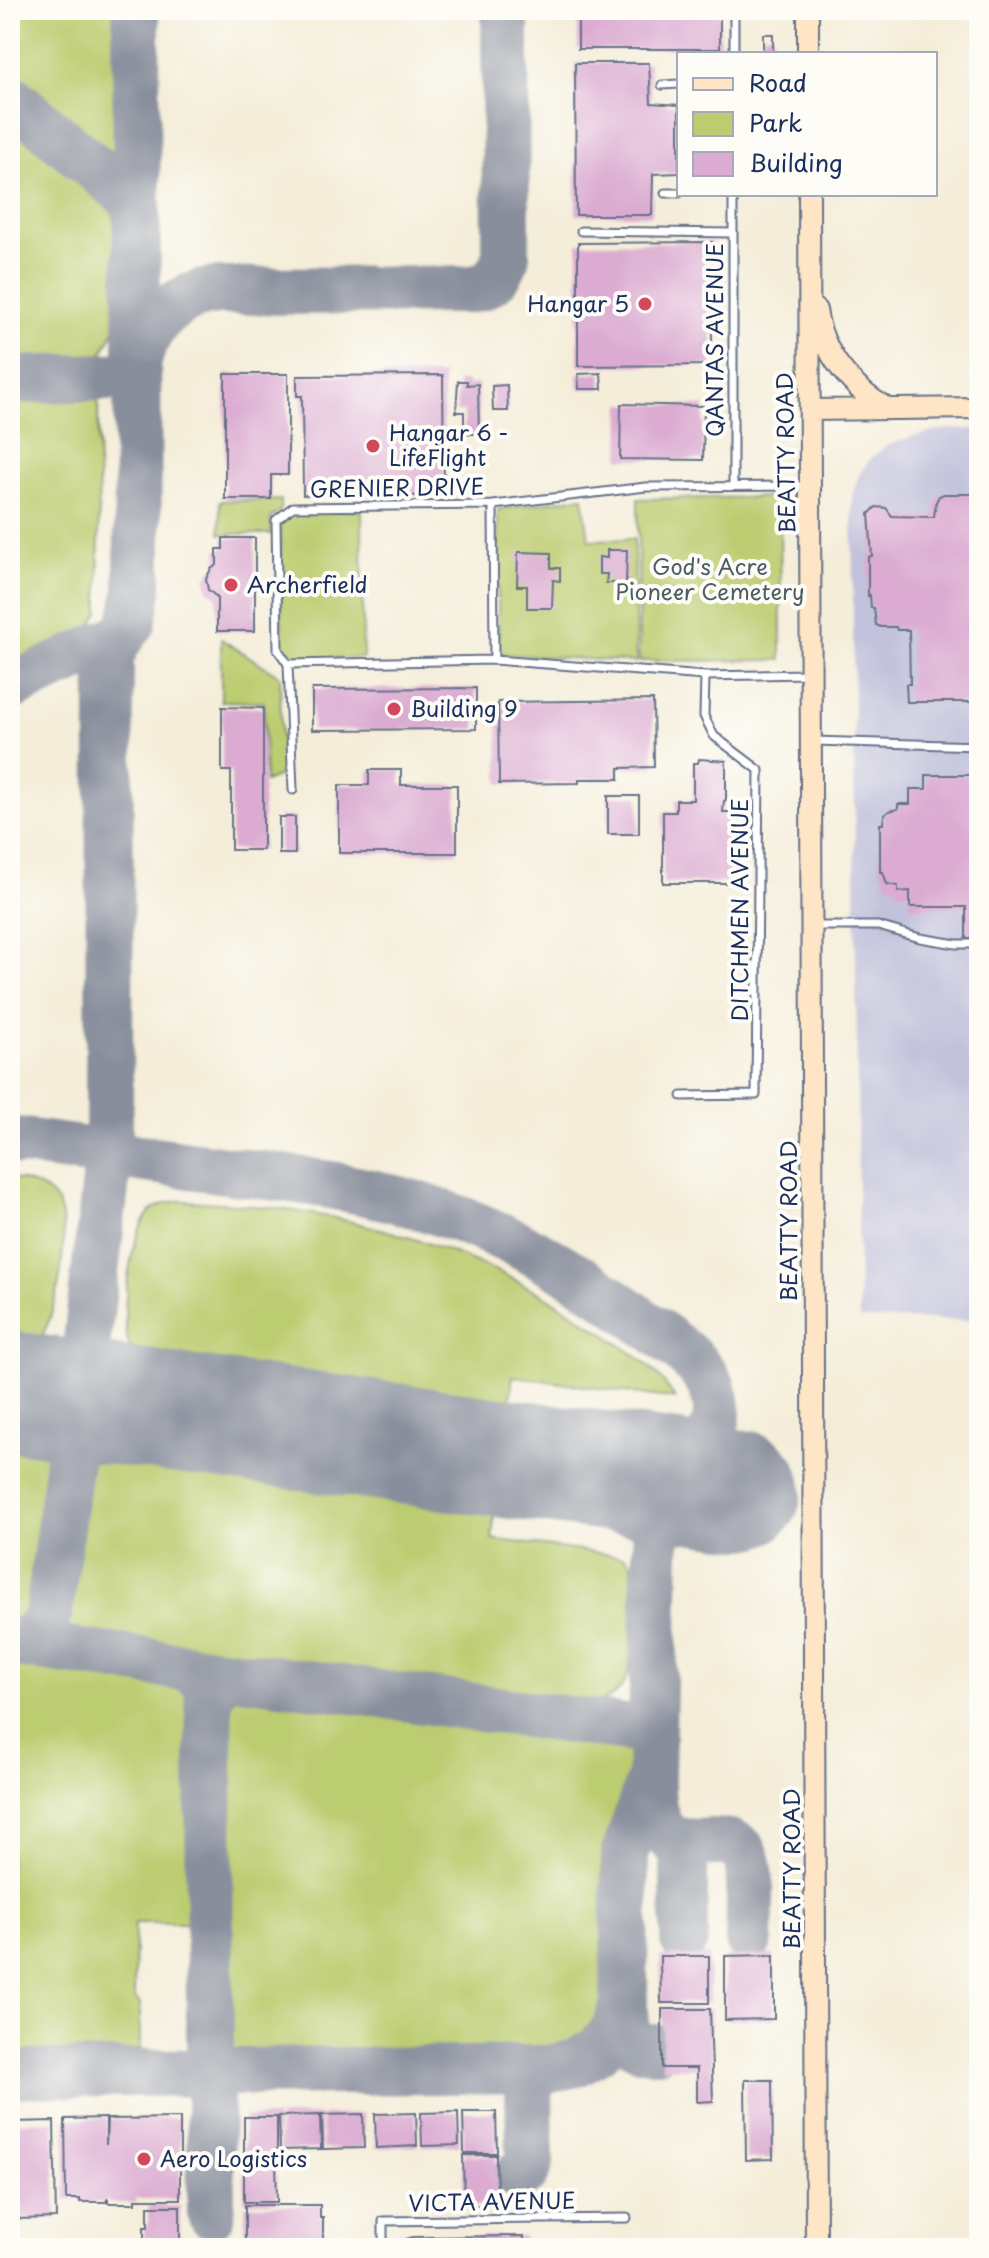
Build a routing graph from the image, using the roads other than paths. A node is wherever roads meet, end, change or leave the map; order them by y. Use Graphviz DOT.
graph roads {
  1 [pos="734,10"];
  2 [pos="808,10"];
  3 [pos="734,52"];
  4 [pos="808,52"];
  5 [pos="677,84"];
  6 [pos="662,85"];
  7 [pos="665,193"];
  8 [pos="677,193"];
  9 [pos="733,196"];
  10 [pos="809,196"];
  11 [pos="581,231"];
  12 [pos="733,233"];
  13 [pos="809,250"];
  14 [pos="979,408"];
  15 [pos="888,409"];
  16 [pos="810,410"];
  17 [pos="733,486"];
  18 [pos="811,486"];
  19 [pos="493,505"];
  20 [pos="494,660"];
  21 [pos="288,664"];
  22 [pos="812,674"];
  23 [pos="705,676"];
  24 [pos="812,741"];
  25 [pos="979,746"];
  26 [pos="293,790"];
  27 [pos="812,926"];
  28 [pos="979,944"];
  29 [pos="682,1096"];
  30 [pos="627,2218"];
  31 [pos="383,2248"];
  32 [pos="816,2248"];
  1 -- 3 [label="lane"];
  2 -- 4 [label="main road"];
  5 -- 6 [label="lane"];
  7 -- 8 [label="lane"];
  9 -- 12 [label="lane, QANTAS AVENUE"];
  10 -- 13 [label="main road, BEATTY ROAD"];
  11 -- 12 [label="lane"];
  12 -- 17 [label="lane, QANTAS AVENUE"];
  13 -- 15 [label="main road"];
  13 -- 16 [label="main road, BEATTY ROAD"];
  14 -- 15 [label="main road"];
  15 -- 16 [label="main road"];
  16 -- 18 [label="main road, BEATTY ROAD"];
  17 -- 18 [label="lane, GRENIER DRIVE"];
  17 -- 19 [label="lane, GRENIER DRIVE"];
  18 -- 22 [label="main road, BEATTY ROAD"];
  19 -- 20 [label="lane"];
  19 -- 21 [label="lane, GRENIER DRIVE"];
  20 -- 21 [label="lane"];
  20 -- 23 [label="lane"];
  21 -- 26 [label="lane"];
  22 -- 23 [label="lane"];
  22 -- 24 [label="main road, BEATTY ROAD"];
  23 -- 29 [label="lane, DITCHMEN AVENUE"];
  24 -- 25 [label="lane"];
  24 -- 27 [label="main road, BEATTY ROAD"];
  27 -- 28 [label="lane"];
  27 -- 32 [label="main road, BEATTY ROAD"];
  30 -- 31 [label="lane, VICTA AVENUE"];
}
